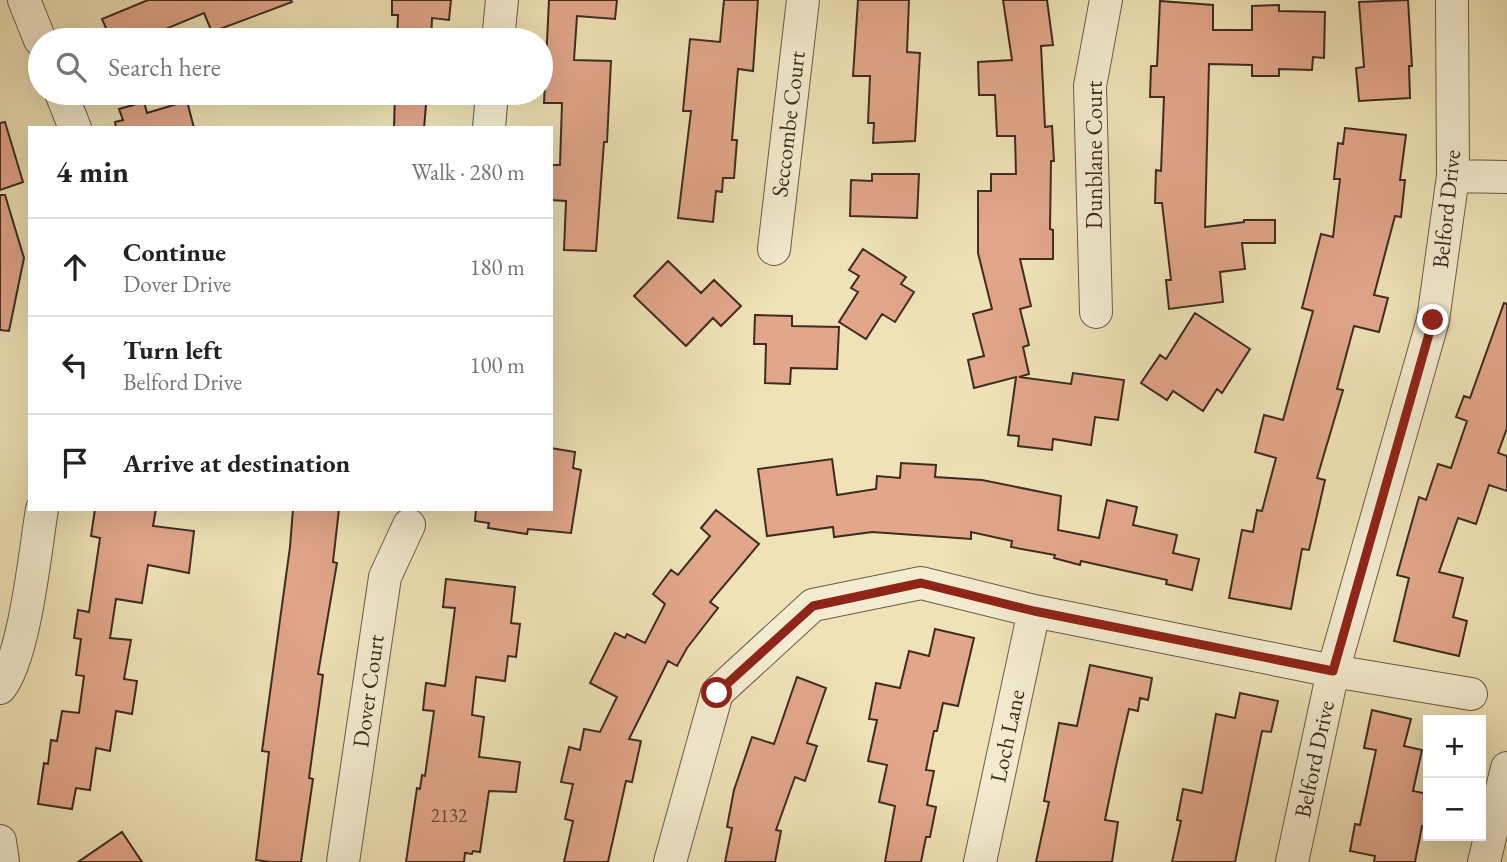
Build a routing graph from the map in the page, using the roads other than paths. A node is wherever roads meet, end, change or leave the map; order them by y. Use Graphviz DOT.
graph roads {
  1 [pos="22,0"];
  2 [pos="502,0"];
  3 [pos="803,0"];
  4 [pos="1105,0"];
  5 [pos="1452,0"];
  6 [pos="0,7"];
  7 [pos="35,28"];
  8 [pos="499,28"];
  9 [pos="66,105"];
  10 [pos="491,105"];
  11 [pos="74,126"];
  12 [pos="489,126"];
  13 [pos="1453,176"];
  14 [pos="1507,177"];
  15 [pos="774,249"];
  16 [pos="1096,312"];
  17 [pos="42,511"];
  18 [pos="409,526"];
  19 [pos="1034,611"];
  20 [pos="1333,671"];
  21 [pos="0,688"];
  22 [pos="1471,694"];
  23 [pos="1507,768"];
  24 [pos="0,841"];
  25 [pos="4,862"];
  26 [pos="343,862"];
  27 [pos="670,862"];
  28 [pos="980,862"];
  29 [pos="1292,862"];
  30 [pos="1484,862"];
  1 -- 6 [label="street"];
  1 -- 7 [label="street"];
  2 -- 8 [label="street"];
  3 -- 15 [label="street, Seccombe Court"];
  4 -- 16 [label="street, Dunblane Court"];
  5 -- 13 [label="street, Belford Drive"];
  9 -- 11 [label="street"];
  10 -- 12 [label="street"];
  13 -- 14 [label="street"];
  13 -- 20 [label="street, Belford Drive"];
  17 -- 21 [label="street"];
  18 -- 26 [label="street, Dover Court"];
  19 -- 20 [label="street"];
  19 -- 27 [label="street"];
  19 -- 28 [label="street, Loch Lane"];
  20 -- 22 [label="street"];
  20 -- 29 [label="street, Belford Drive"];
  23 -- 30 [label="street"];
  24 -- 25 [label="street"];
}
